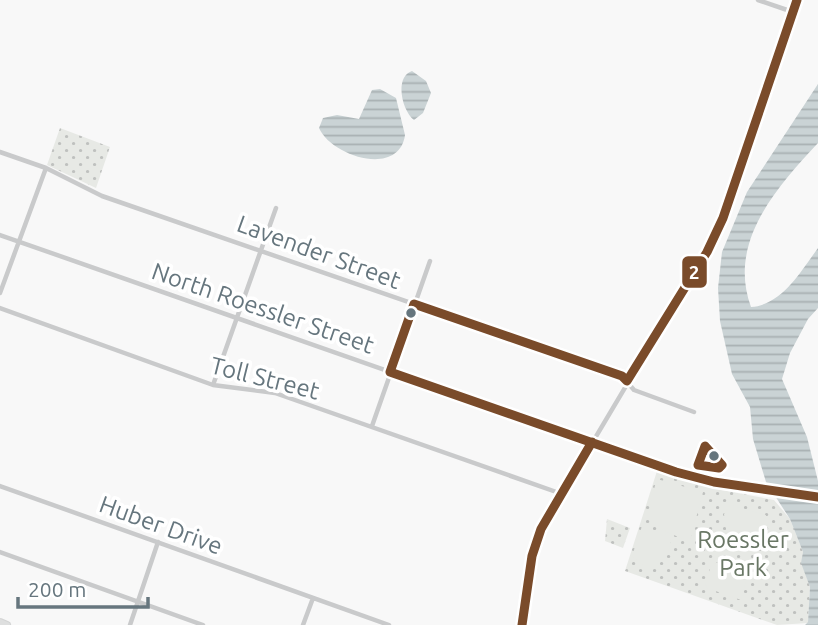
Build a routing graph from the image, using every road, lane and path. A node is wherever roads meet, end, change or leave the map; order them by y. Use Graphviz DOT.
graph roads {
  1 [pos="758,0"];
  2 [pos="797,0"];
  3 [pos="793,12"];
  4 [pos="0,152"];
  5 [pos="46,168"];
  6 [pos="276,208"];
  7 [pos="0,236"];
  8 [pos="21,243"];
  9 [pos="261,249"];
  10 [pos="430,261"];
  11 [pos="0,293"];
  12 [pos="414,304"];
  13 [pos="0,308"];
  14 [pos="237,317"];
  15 [pos="390,372"];
  16 [pos="627,381"];
  17 [pos="213,385"];
  18 [pos="694,412"];
  19 [pos="372,426"];
  20 [pos="592,442"];
  21 [pos="0,486"];
  22 [pos="562,494"];
  23 [pos="818,497"];
  24 [pos="158,542"];
  25 [pos="0,552"];
  26 [pos="313,598"];
  27 [pos="138,601"];
  28 [pos="0,622"];
  29 [pos="7,625"];
  30 [pos="130,625"];
  31 [pos="203,625"];
  32 [pos="303,625"];
  33 [pos="389,625"];
  34 [pos="522,625"];
  1 -- 3 [label="street"];
  2 -- 3 [label="street"];
  3 -- 16 [label="street"];
  4 -- 5 [label="street, Lavender Street"];
  5 -- 8 [label="street"];
  5 -- 9 [label="street, Lavender Street"];
  6 -- 9 [label="street"];
  7 -- 8 [label="street, North Roessler Street"];
  8 -- 11 [label="street"];
  8 -- 14 [label="street, North Roessler Street"];
  9 -- 12 [label="street, Lavender Street"];
  9 -- 14 [label="street"];
  10 -- 12 [label="street"];
  12 -- 15 [label="street"];
  12 -- 16 [label="street, Lavender Street"];
  13 -- 17 [label="street, Toll Street"];
  14 -- 15 [label="street, North Roessler Street"];
  14 -- 17 [label="street"];
  15 -- 19 [label="street"];
  15 -- 20 [label="street, North Roessler Street"];
  16 -- 18 [label="street, Lavender Street"];
  16 -- 20 [label="street"];
  17 -- 19 [label="street, Toll Street"];
  19 -- 22 [label="street, Toll Street"];
  20 -- 22 [label="street"];
  20 -- 23 [label="street, North Roessler Street"];
  21 -- 24 [label="street, Huber Drive"];
  22 -- 34 [label="street"];
  24 -- 26 [label="street, Huber Drive"];
  24 -- 27 [label="street"];
  25 -- 27 [label="street"];
  26 -- 32 [label="street"];
  26 -- 33 [label="street, Huber Drive"];
  27 -- 30 [label="street"];
  27 -- 31 [label="street"];
  28 -- 29 [label="main road"];
}
